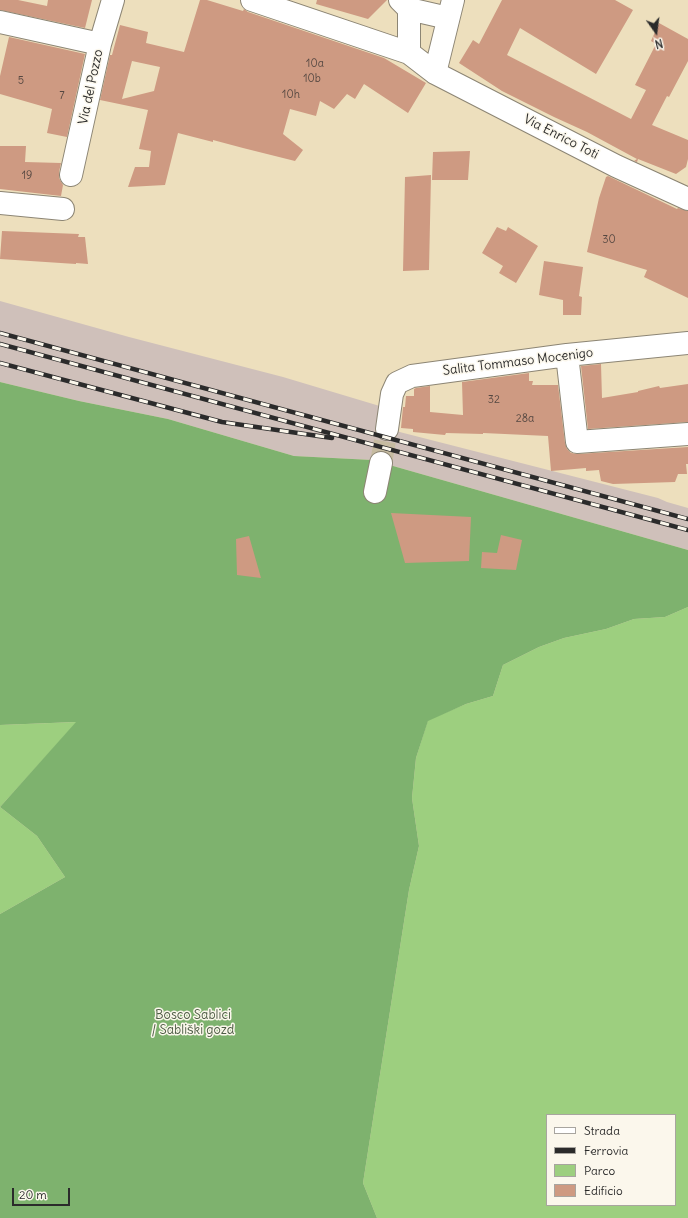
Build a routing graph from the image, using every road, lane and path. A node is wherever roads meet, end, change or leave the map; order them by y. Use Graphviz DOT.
graph roads {
  1 [pos="113,0"];
  2 [pos="252,0"];
  3 [pos="404,4"];
  4 [pos="450,9"];
  5 [pos="0,22"];
  6 [pos="100,44"];
  7 [pos="409,53"];
  8 [pos="435,73"];
  9 [pos="71,175"];
  10 [pos="688,199"];
  11 [pos="0,202"];
  12 [pos="63,209"];
  13 [pos="688,343"];
  14 [pos="567,355"];
  15 [pos="387,429"];
  16 [pos="688,434"];
  17 [pos="381,463"];
  18 [pos="375,492"];
  1 -- 6 [label="street, Via del Pozzo"];
  2 -- 7 [label="street, Via Enrico Toti"];
  3 -- 4 [label="street"];
  3 -- 7 [label="street"];
  4 -- 8 [label="street"];
  5 -- 6 [label="street"];
  6 -- 9 [label="street, Via del Pozzo"];
  7 -- 8 [label="street, Via Enrico Toti"];
  8 -- 10 [label="street, Via Enrico Toti"];
  11 -- 12 [label="street"];
  13 -- 14 [label="street, Salita Tommaso Mocenigo"];
  14 -- 15 [label="street, Salita Tommaso Mocenigo"];
  14 -- 16 [label="street"];
  17 -- 18 [label="street"];
}
